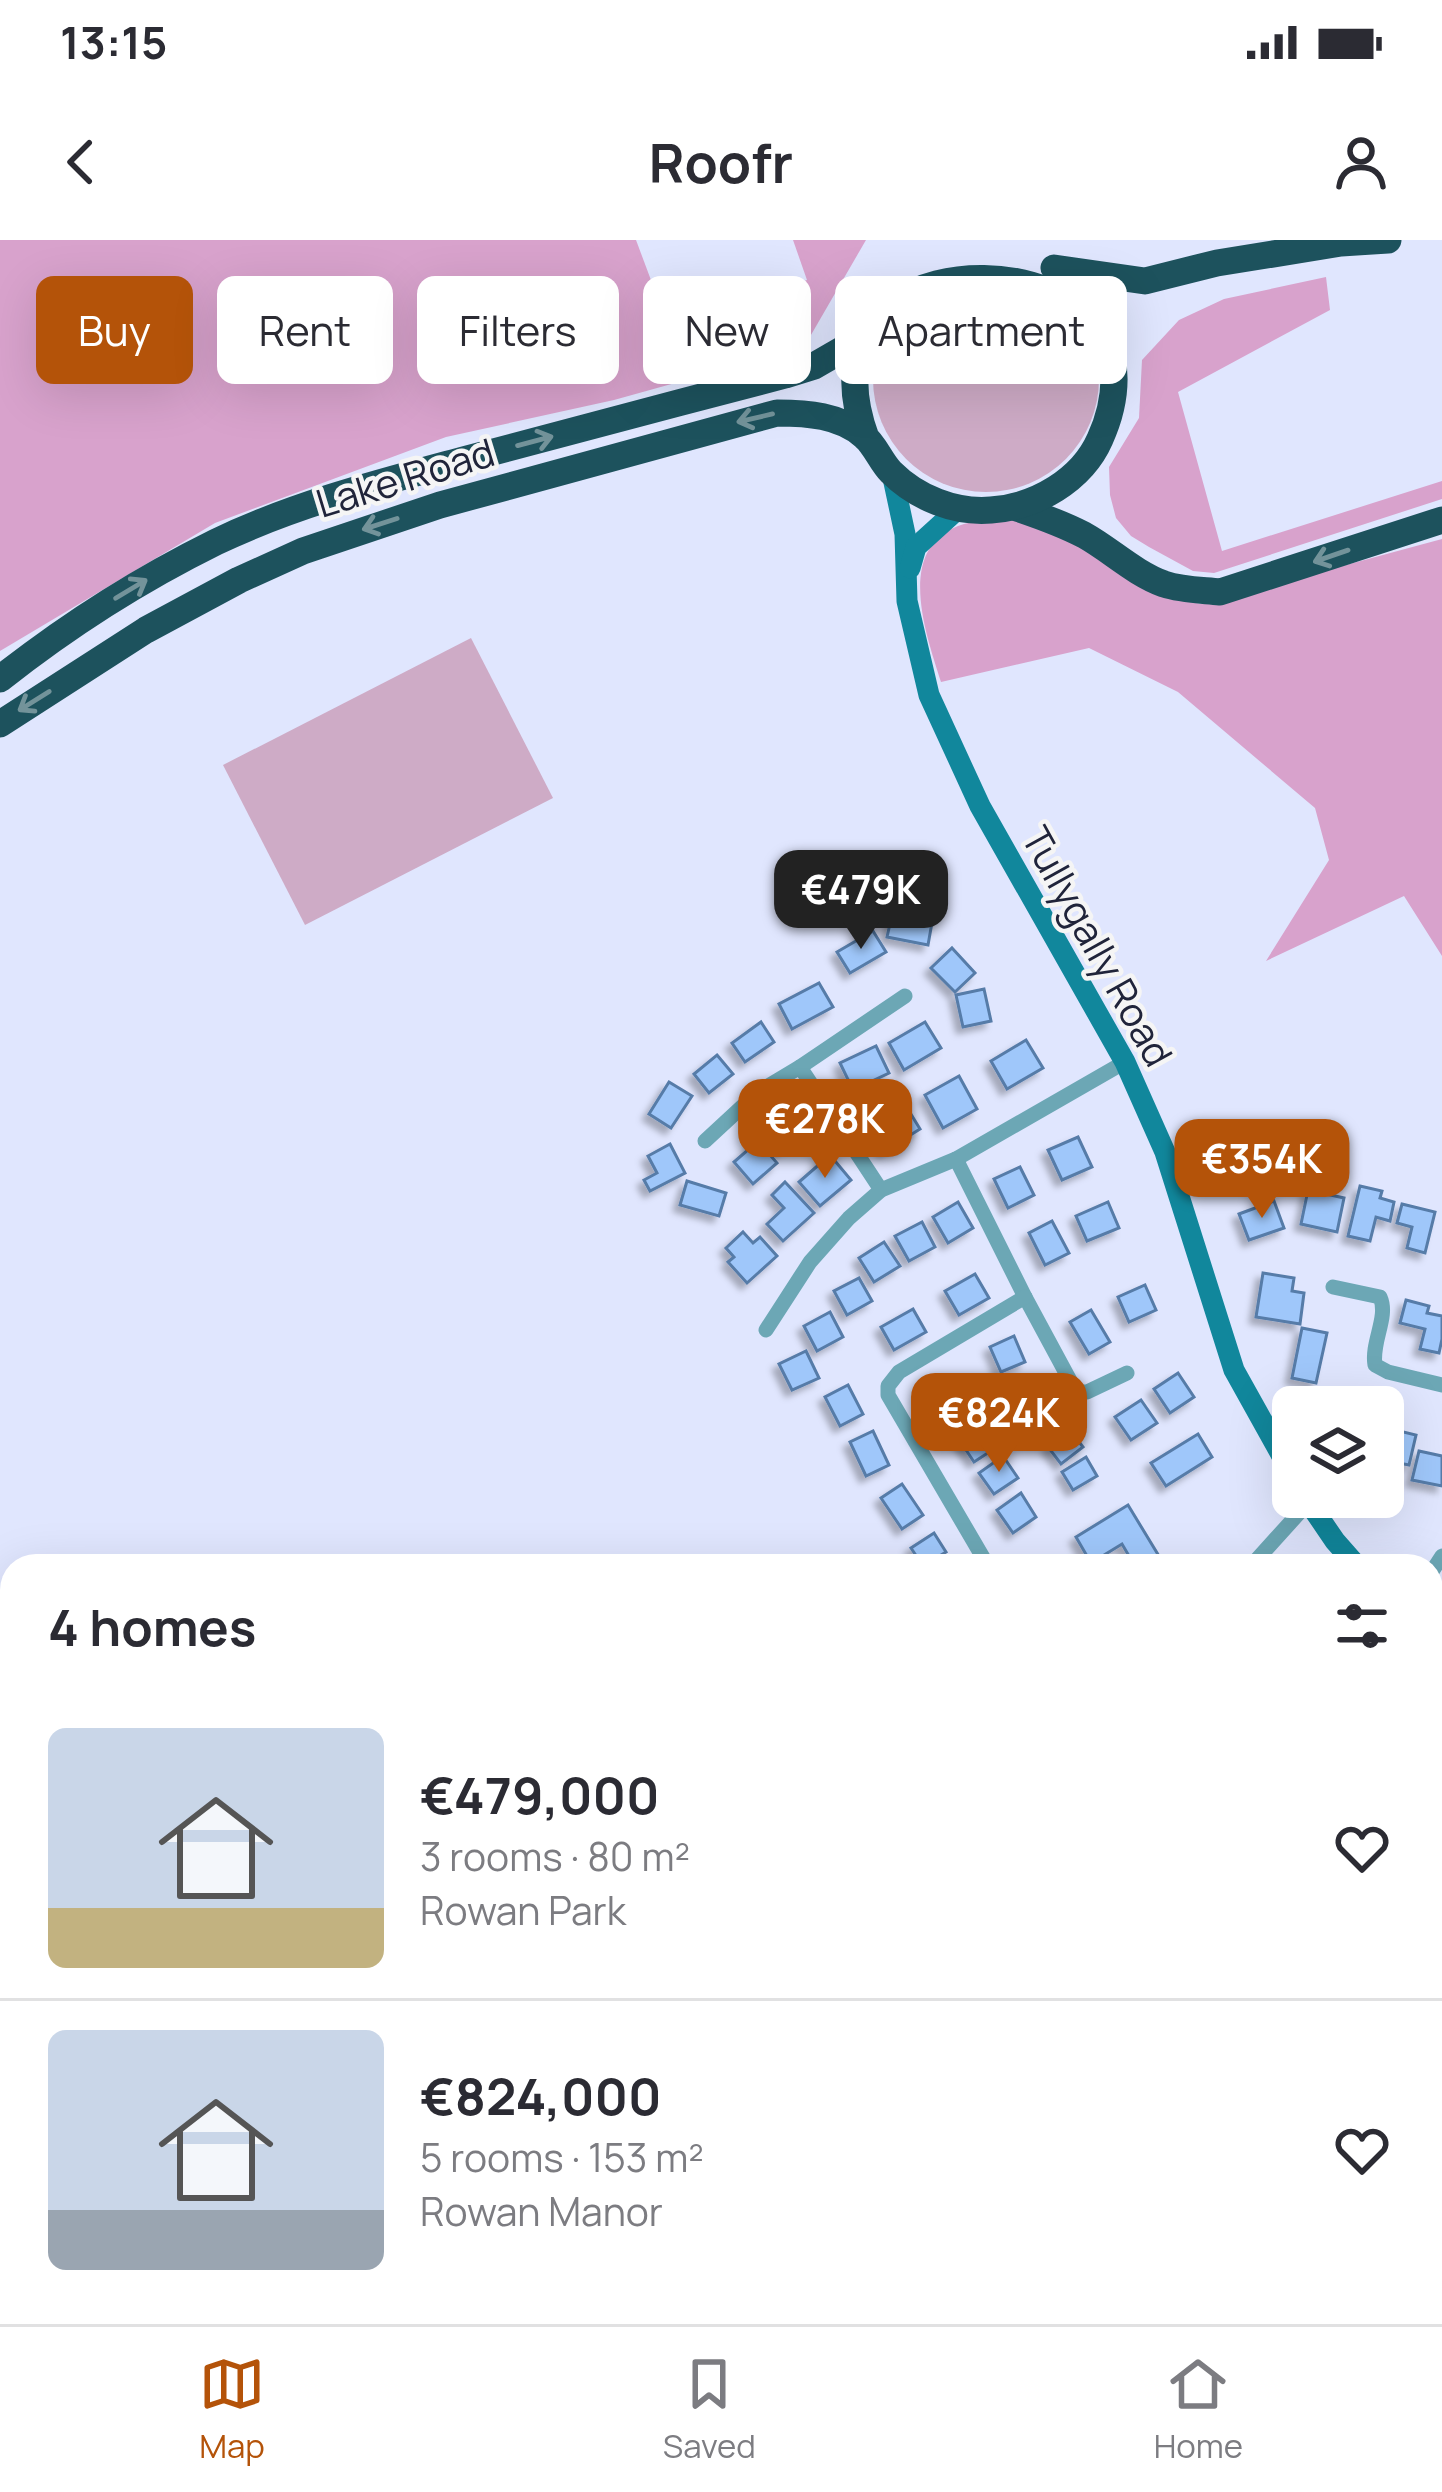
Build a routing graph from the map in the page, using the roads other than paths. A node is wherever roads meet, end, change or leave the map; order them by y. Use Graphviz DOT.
graph roads {
  1 [pos="1388,240"];
  2 [pos="951,255"];
  3 [pos="905,276"];
  4 [pos="835,354"];
  5 [pos="854,384"];
  6 [pos="866,437"];
  7 [pos="891,472"];
  8 [pos="1014,507"];
  9 [pos="959,508"];
  10 [pos="1442,520"];
  11 [pos="906,580"];
  12 [pos="0,679"];
  13 [pos="0,724"];
  14 [pos="905,996"];
  15 [pos="1125,1062"];
  16 [pos="800,1067"];
  17 [pos="704,1141"];
  18 [pos="956,1159"];
  19 [pos="881,1190"];
  20 [pos="1334,1287"];
  21 [pos="1024,1297"];
  22 [pos="766,1330"];
  23 [pos="1127,1373"];
  24 [pos="1442,1385"];
  25 [pos="1272,1438"];
  26 [pos="1291,1518"];
  27 [pos="1320,1518"];
  28 [pos="981,1554"];
  29 [pos="1261,1554"];
  30 [pos="1348,1554"];
  1 -- 8 [label="highway"];
  2 -- 3 [label="highway"];
  12 -- 4 [label="highway, Lake Road, one-way"];
  5 -- 6 [label="highway"];
  6 -- 7 [label="highway"];
  6 -- 13 [label="highway, Lake Road, one-way"];
  7 -- 9 [label="highway"];
  7 -- 11 [label="street, Tullygally Road"];
  8 -- 9 [label="highway"];
  10 -- 8 [label="highway, one-way"];
  9 -- 11 [label="street"];
  11 -- 15 [label="street, Tullygally Road"];
  14 -- 16 [label="street"];
  15 -- 18 [label="street"];
  15 -- 25 [label="street, Tullygally Road"];
  16 -- 17 [label="street"];
  16 -- 19 [label="street"];
  18 -- 19 [label="street"];
  18 -- 21 [label="street"];
  19 -- 22 [label="street"];
  20 -- 24 [label="street"];
  21 -- 23 [label="street"];
  21 -- 28 [label="street"];
  26 -- 29 [label="street"];
  27 -- 30 [label="street"];
}
